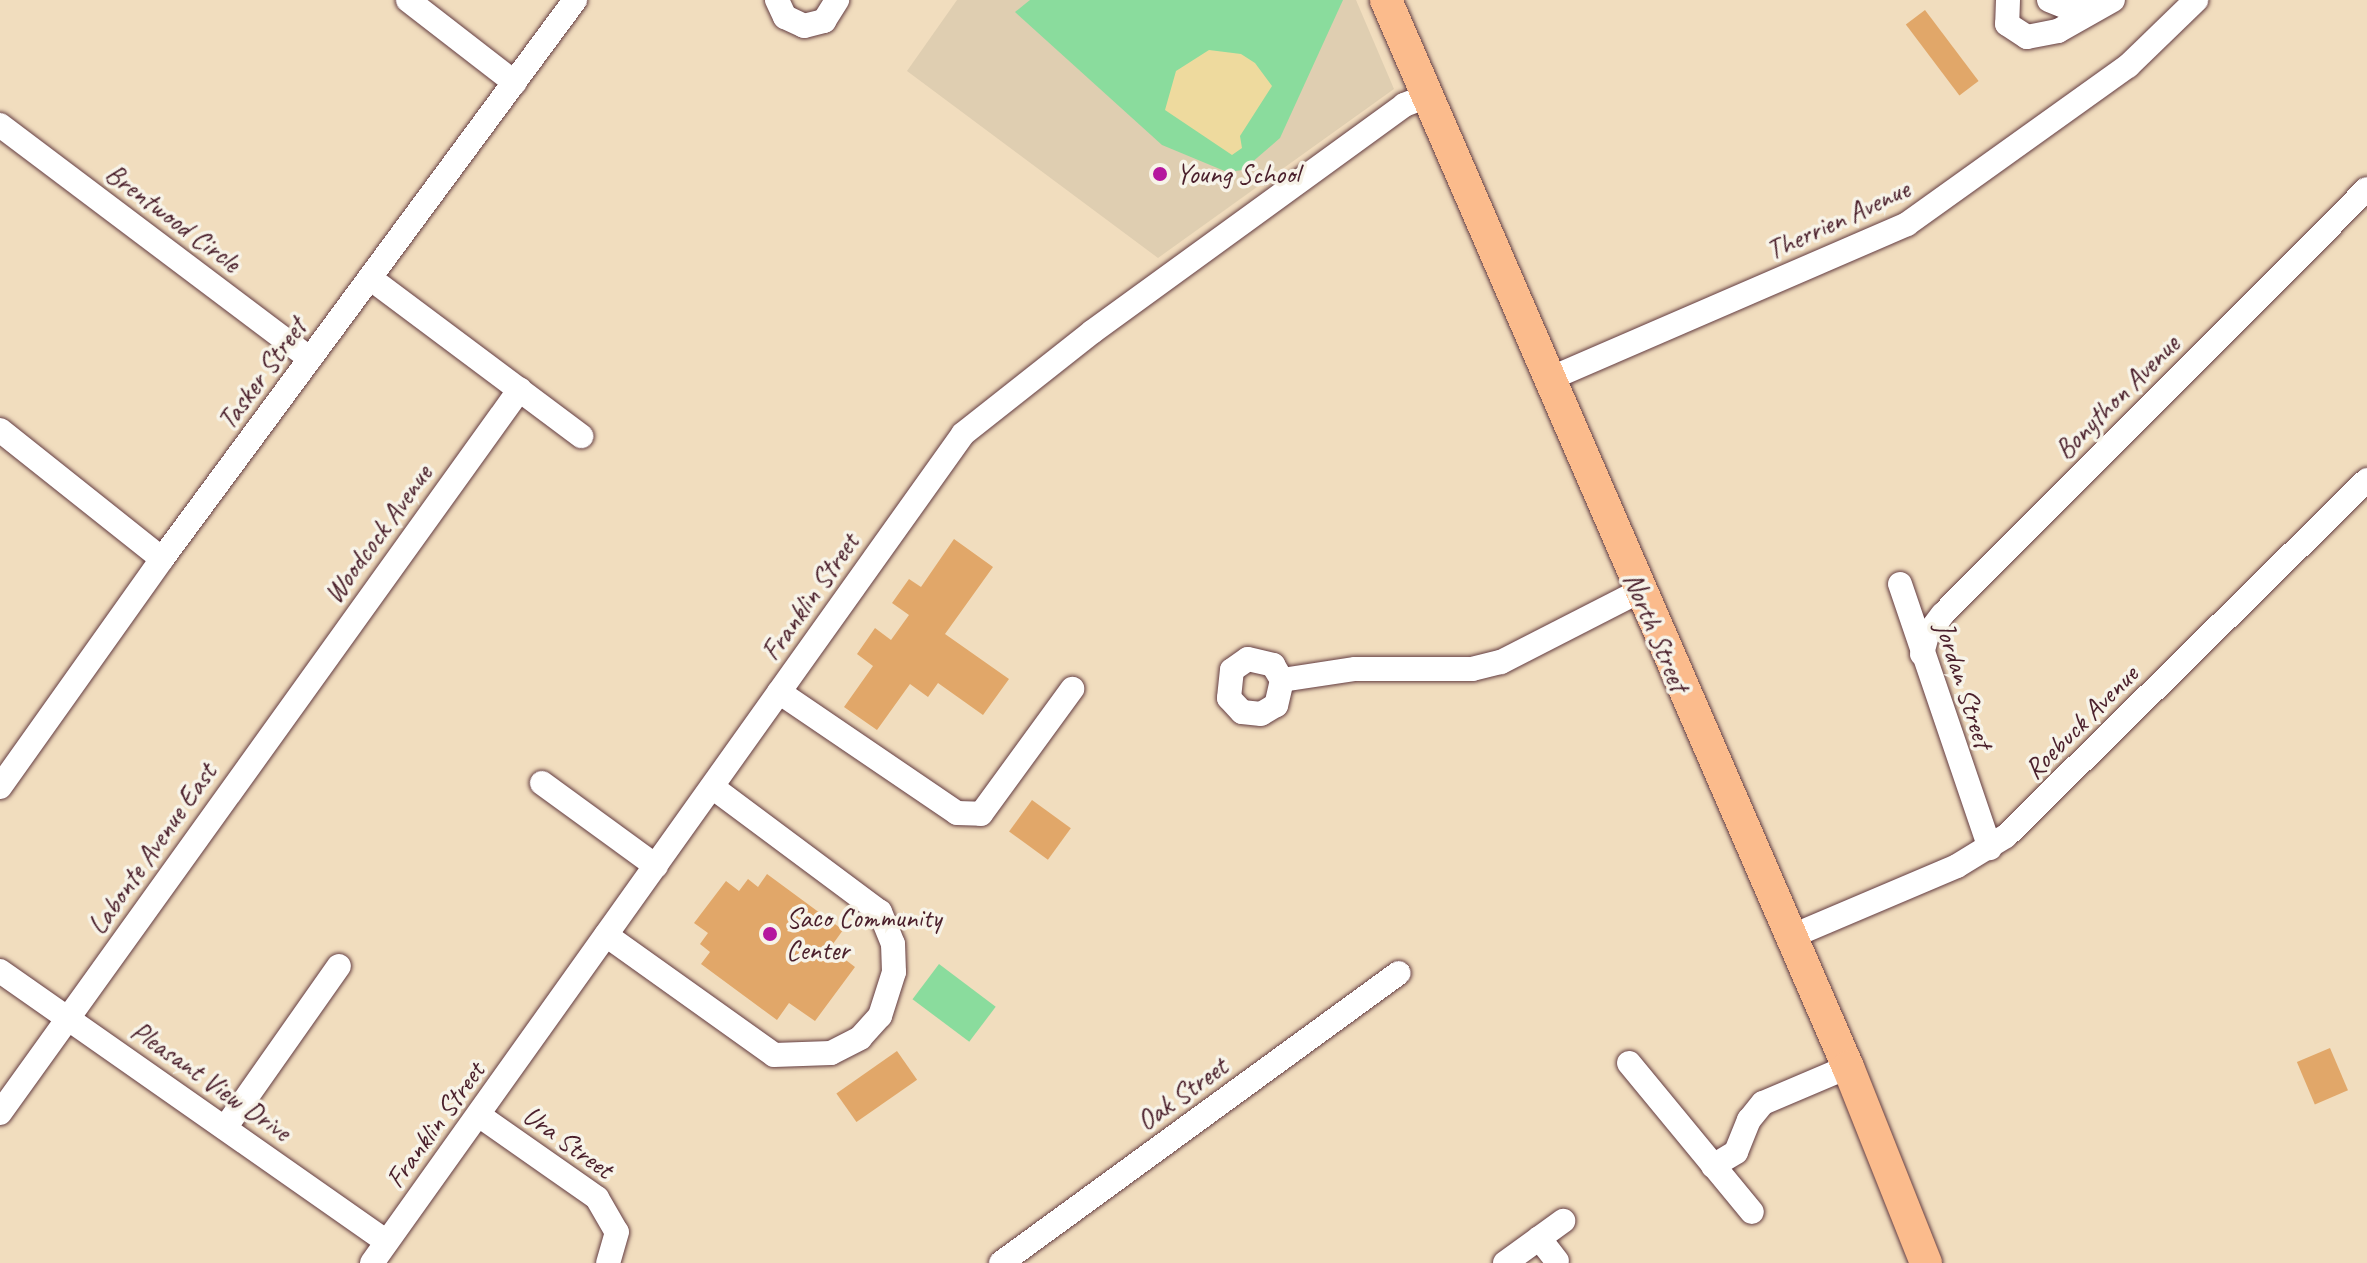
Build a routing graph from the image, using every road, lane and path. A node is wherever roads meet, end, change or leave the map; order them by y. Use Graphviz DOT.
graph roads {
  1 [pos="408,0"];
  2 [pos="575,0"];
  3 [pos="777,0"];
  4 [pos="837,0"];
  5 [pos="1386,0"];
  6 [pos="2008,0"];
  7 [pos="2049,0"];
  8 [pos="2196,0"];
  9 [pos="2110,2"];
  10 [pos="515,83"];
  11 [pos="1427,96"];
  12 [pos="0,125"];
  13 [pos="2367,189"];
  14 [pos="370,278"];
  15 [pos="310,359"];
  16 [pos="1547,380"];
  17 [pos="520,389"];
  18 [pos="0,430"];
  19 [pos="581,436"];
  20 [pos="2367,480"];
  21 [pos="162,559"];
  22 [pos="1900,584"];
  23 [pos="1638,592"];
  24 [pos="1922,654"];
  25 [pos="1282,680"];
  26 [pos="1072,689"];
  27 [pos="779,692"];
  28 [pos="284,714"];
  29 [pos="542,783"];
  30 [pos="0,787"];
  31 [pos="712,787"];
  32 [pos="1990,848"];
  33 [pos="656,866"];
  34 [pos="606,935"];
  35 [pos="1790,937"];
  36 [pos="339,966"];
  37 [pos="0,971"];
  38 [pos="1399,973"];
  39 [pos="68,1018"];
  40 [pos="1629,1063"];
  41 [pos="1848,1067"];
  42 [pos="0,1113"];
  43 [pos="480,1116"];
  44 [pos="225,1128"];
  45 [pos="1713,1166"];
  46 [pos="1752,1212"];
  47 [pos="1563,1221"];
  48 [pos="1539,1238"];
  49 [pos="387,1242"];
  50 [pos="1557,1261"];
  51 [pos="372,1263"];
  52 [pos="608,1263"];
  53 [pos="1001,1263"];
  54 [pos="1505,1263"];
  55 [pos="1926,1263"];
  1 -- 10 [label="street"];
  2 -- 10 [label="street, Tasker Street"];
  3 -- 4 [label="street"];
  5 -- 11 [label="main road, North Street"];
  6 -- 9 [label="street"];
  7 -- 9 [label="street"];
  8 -- 16 [label="street, Therrien Avenue"];
  10 -- 14 [label="street, Tasker Street"];
  11 -- 16 [label="main road, North Street"];
  11 -- 27 [label="street, Franklin Street"];
  12 -- 15 [label="street, Brentwood Circle"];
  13 -- 24 [label="street, Bonython Avenue"];
  14 -- 15 [label="street, Tasker Street"];
  14 -- 17 [label="street"];
  15 -- 21 [label="street, Tasker Street"];
  16 -- 23 [label="main road, North Street"];
  17 -- 19 [label="street"];
  17 -- 28 [label="street, Woodcock Avenue"];
  18 -- 21 [label="street"];
  20 -- 32 [label="street, Roebuck Avenue"];
  21 -- 30 [label="street, Tasker Street"];
  22 -- 24 [label="street, Jordan Street"];
  23 -- 25 [label="street"];
  23 -- 35 [label="main road, North Street"];
  24 -- 32 [label="street, Jordan Street"];
  26 -- 27 [label="street"];
  27 -- 31 [label="street, Franklin Street"];
  28 -- 39 [label="street, Labonte Avenue East"];
  29 -- 33 [label="street"];
  31 -- 33 [label="street, Franklin Street"];
  31 -- 34 [label="street"];
  32 -- 35 [label="street, Roebuck Avenue"];
  33 -- 34 [label="street, Franklin Street"];
  34 -- 43 [label="street, Franklin Street"];
  35 -- 41 [label="main road, North Street"];
  36 -- 44 [label="street"];
  37 -- 39 [label="street, Pleasant View Drive"];
  38 -- 53 [label="street, Oak Street"];
  39 -- 42 [label="street, Labonte Avenue East"];
  39 -- 44 [label="street, Pleasant View Drive"];
  40 -- 45 [label="street"];
  41 -- 45 [label="street"];
  41 -- 55 [label="main road, North Street"];
  43 -- 49 [label="street, Franklin Street"];
  43 -- 52 [label="street, Ura Street"];
  44 -- 49 [label="street, Pleasant View Drive"];
  45 -- 46 [label="street"];
  47 -- 48 [label="street"];
  48 -- 50 [label="street"];
  48 -- 54 [label="street"];
  49 -- 51 [label="street, Franklin Street"];
}
